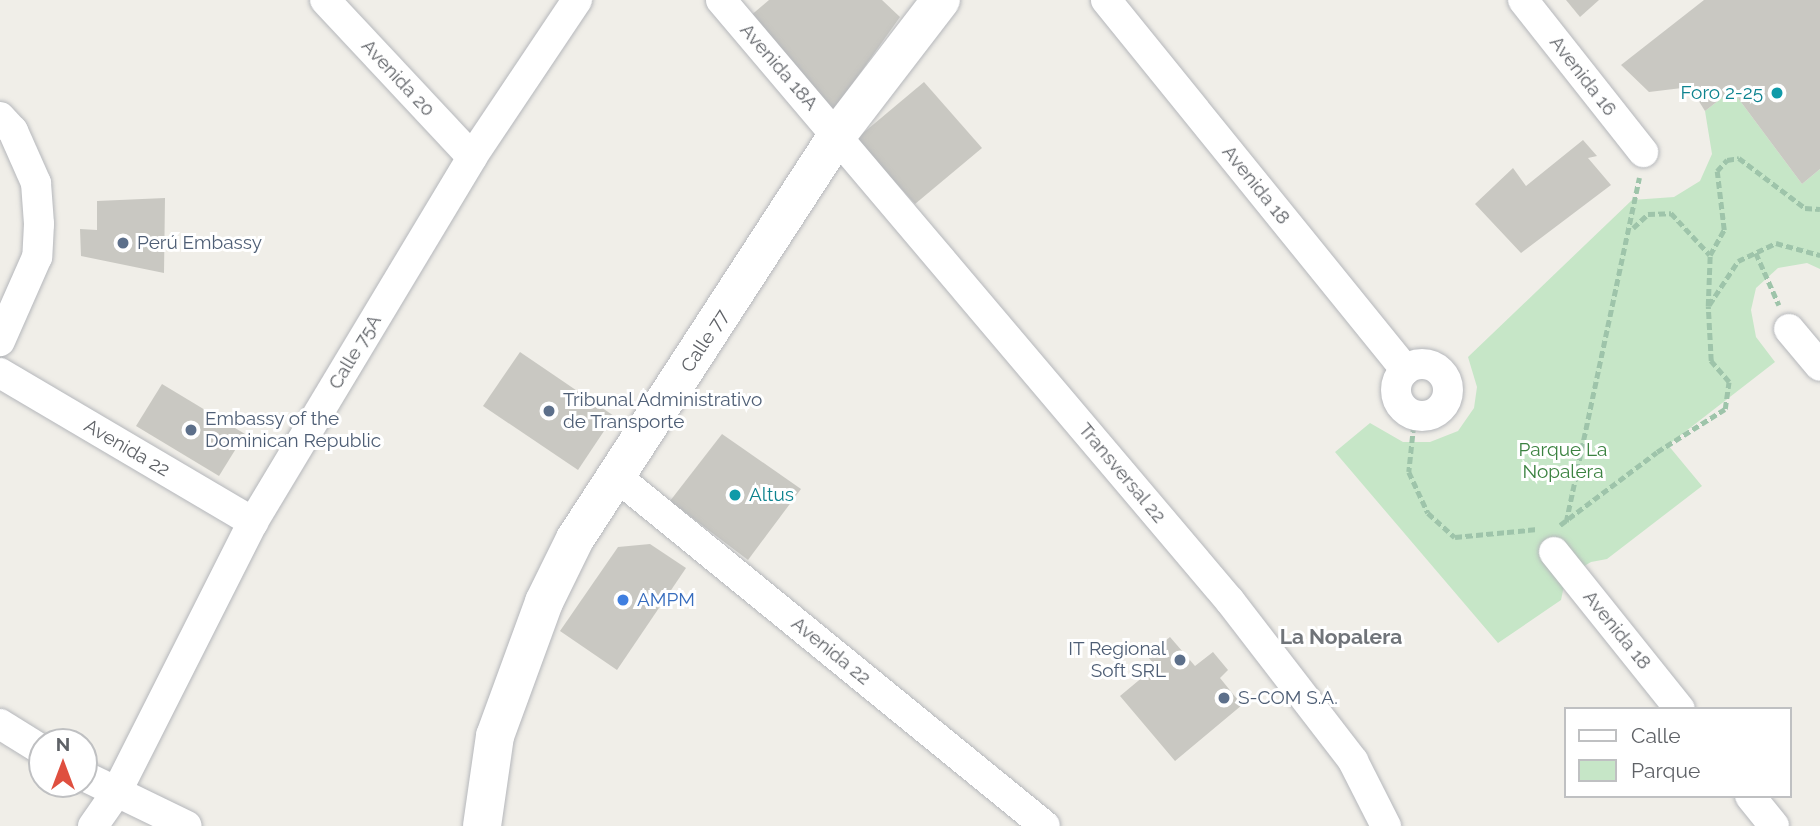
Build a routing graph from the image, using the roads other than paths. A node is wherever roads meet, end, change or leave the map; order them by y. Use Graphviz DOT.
graph roads {
  1 [pos="325,0"];
  2 [pos="577,0"];
  3 [pos="721,0"];
  4 [pos="941,0"];
  5 [pos="1106,0"];
  6 [pos="1523,0"];
  7 [pos="0,117"];
  8 [pos="838,134"];
  9 [pos="1643,152"];
  10 [pos="472,157"];
  11 [pos="1789,328"];
  12 [pos="0,341"];
  13 [pos="1820,366"];
  14 [pos="1406,370"];
  15 [pos="0,373"];
  16 [pos="617,477"];
  17 [pos="253,522"];
  18 [pos="1549,535"];
  19 [pos="1678,707"];
  20 [pos="0,724"];
  21 [pos="28,741"];
  22 [pos="98,784"];
  23 [pos="115,794"];
  24 [pos="1752,798"];
  25 [pos="93,826"];
  26 [pos="187,826"];
  27 [pos="482,826"];
  28 [pos="1045,826"];
  29 [pos="1386,826"];
  30 [pos="1774,826"];
  1 -- 10 [label="street, Avenida 20"];
  2 -- 10 [label="street, Calle 75A"];
  3 -- 8 [label="street, Avenida 18A"];
  4 -- 8 [label="street, Calle 77"];
  5 -- 14 [label="street, Avenida 18"];
  6 -- 9 [label="street, Avenida 16"];
  7 -- 12 [label="street"];
  8 -- 16 [label="street, Calle 77"];
  8 -- 29 [label="street, Transversal 22"];
  10 -- 17 [label="street, Calle 75A"];
  11 -- 13 [label="street"];
  14 -- 14 [label="street"];
  15 -- 17 [label="street, Avenida 22"];
  16 -- 27 [label="street, Calle 77"];
  16 -- 28 [label="street, Avenida 22"];
  17 -- 23 [label="street, Calle 75A"];
  18 -- 19 [label="street, Avenida 18"];
  20 -- 21 [label="street"];
  22 -- 23 [label="street"];
  23 -- 25 [label="street, Calle 75A"];
  23 -- 26 [label="street"];
  24 -- 30 [label="street"];
}
